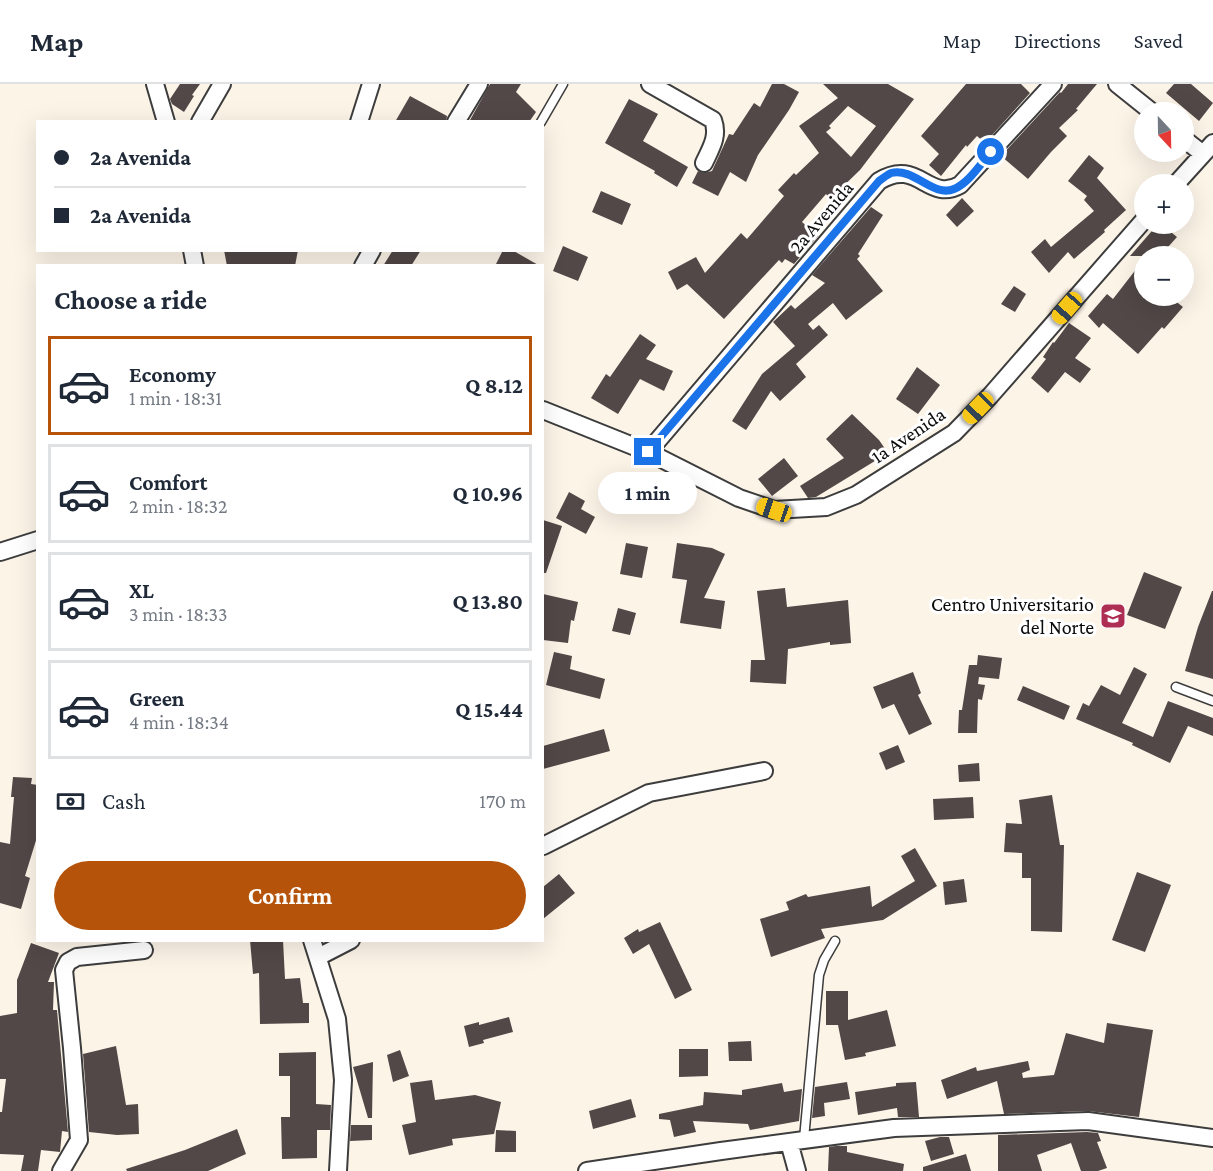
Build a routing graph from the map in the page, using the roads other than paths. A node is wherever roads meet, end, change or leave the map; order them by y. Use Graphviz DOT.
graph roads {
  1 [pos="155,84"];
  2 [pos="222,84"];
  3 [pos="371,84"];
  4 [pos="479,84"];
  5 [pos="562,84"];
  6 [pos="650,84"];
  7 [pos="1053,84"];
  8 [pos="1117,84"];
  9 [pos="1140,102"];
  10 [pos="165,120"];
  11 [pos="201,120"];
  12 [pos="360,120"];
  13 [pos="457,120"];
  14 [pos="542,120"];
  15 [pos="1194,143"];
  16 [pos="1208,149"];
  17 [pos="704,163"];
  18 [pos="1185,174"];
  19 [pos="1134,231"];
  20 [pos="544,411"];
  21 [pos="648,452"];
  22 [pos="36,541"];
  23 [pos="0,552"];
  24 [pos="1176,687"];
  25 [pos="1213,701"];
  26 [pos="764,771"];
  27 [pos="544,846"];
  28 [pos="835,941"];
  29 [pos="313,942"];
  30 [pos="347,942"];
  31 [pos="144,950"];
  32 [pos="318,957"];
  33 [pos="1213,1138"];
  34 [pos="797,1140"];
  35 [pos="62,1171"];
  36 [pos="338,1171"];
  37 [pos="587,1171"];
  38 [pos="797,1171"];
  1 -- 10 [label="street"];
  2 -- 11 [label="street"];
  3 -- 12 [label="street"];
  4 -- 13 [label="street"];
  5 -- 14 [label="lane"];
  6 -- 17 [label="street"];
  7 -- 21 [label="street, 2a Avenida"];
  8 -- 9 [label="street"];
  15 -- 16 [label="street"];
  16 -- 18 [label="street"];
  19 -- 21 [label="street, 1a Avenida"];
  20 -- 21 [label="street, 1a Avenida"];
  22 -- 23 [label="street"];
  24 -- 25 [label="lane"];
  26 -- 27 [label="street"];
  28 -- 34 [label="lane"];
  29 -- 32 [label="street"];
  30 -- 32 [label="street"];
  31 -- 35 [label="street"];
  32 -- 36 [label="street"];
  33 -- 34 [label="street"];
  34 -- 37 [label="street"];
  34 -- 38 [label="street"];
}
